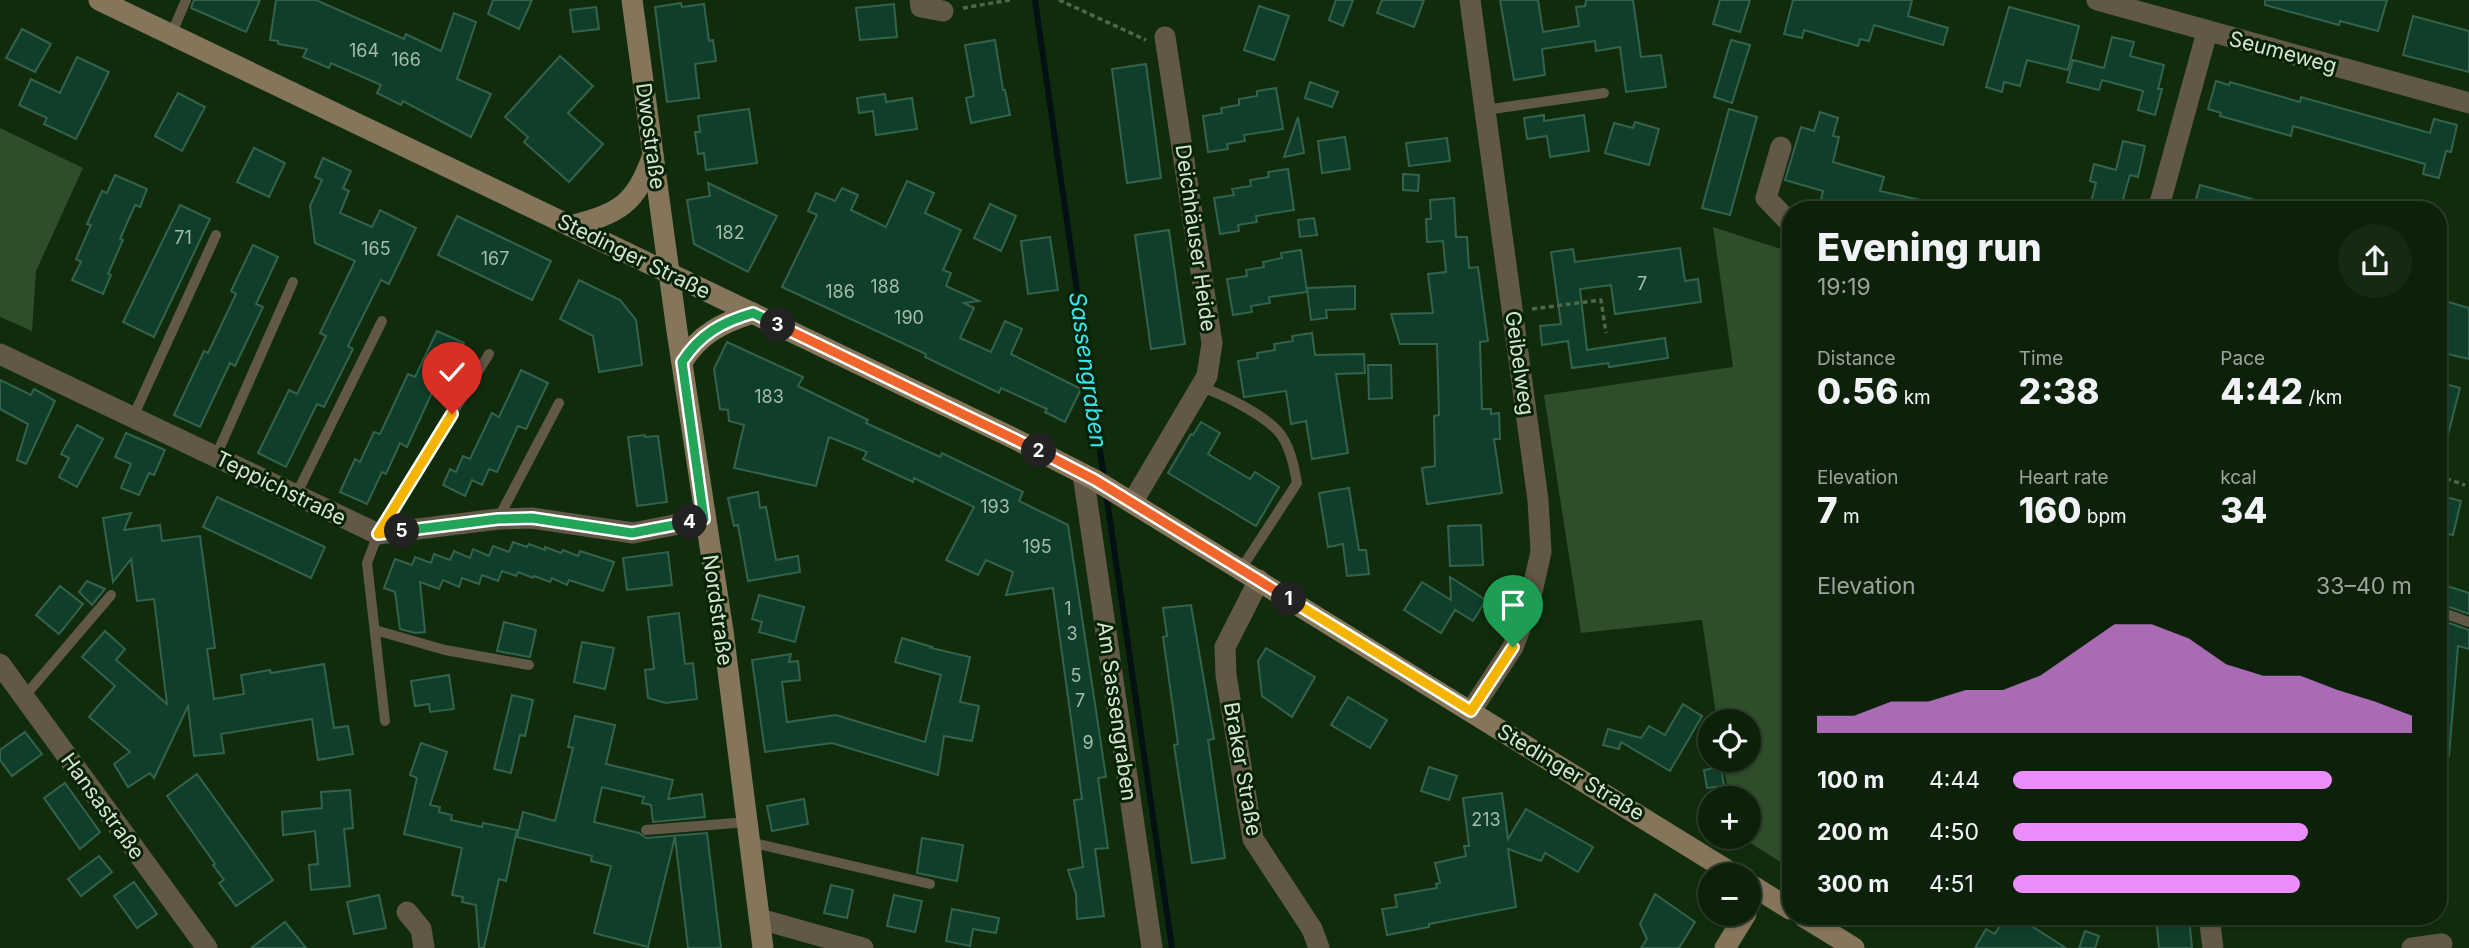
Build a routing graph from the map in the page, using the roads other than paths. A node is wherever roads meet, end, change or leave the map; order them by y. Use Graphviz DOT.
graph roads {
  1 [pos="99,0"];
  2 [pos="186,0"];
  3 [pos="632,0"];
  4 [pos="920,0"];
  5 [pos="1470,0"];
  6 [pos="2097,0"];
  7 [pos="943,11"];
  8 [pos="2207,32"];
  9 [pos="171,35"];
  10 [pos="1165,37"];
  11 [pos="1604,93"];
  12 [pos="2469,103"];
  13 [pos="1485,110"];
  14 [pos="1782,146"];
  15 [pos="653,155"];
  16 [pos="2160,201"];
  17 [pos="1782,215"];
  18 [pos="570,226"];
  19 [pos="216,235"];
  20 [pos="669,273"];
  21 [pos="293,282"];
  22 [pos="753,313"];
  23 [pos="382,321"];
  24 [pos="0,354"];
  25 [pos="489,354"];
  26 [pos="682,362"];
  27 [pos="1200,387"];
  28 [pos="559,403"];
  29 [pos="133,417"];
  30 [pos="216,456"];
  31 [pos="1089,477"];
  32 [pos="296,495"];
  33 [pos="1124,498"];
  34 [pos="498,519"];
  35 [pos="704,519"];
  36 [pos="378,534"];
  37 [pos="1250,575"];
  38 [pos="111,595"];
  39 [pos="2447,614"];
  40 [pos="2469,622"];
  41 [pos="374,630"];
  42 [pos="0,664"];
  43 [pos="529,665"];
  44 [pos="24,697"];
  45 [pos="1471,711"];
  46 [pos="385,720"];
  47 [pos="646,830"];
  48 [pos="749,832"];
  49 [pos="1716,863"];
  50 [pos="930,884"];
  51 [pos="1761,891"];
  52 [pos="1782,904"];
  53 [pos="407,912"];
  54 [pos="760,919"];
  55 [pos="1817,925"];
  56 [pos="2210,925"];
  57 [pos="1738,926"];
  58 [pos="2442,944"];
  59 [pos="207,948"];
  60 [pos="424,948"];
  61 [pos="763,948"];
  62 [pos="863,948"];
  63 [pos="1152,948"];
  64 [pos="1319,948"];
  65 [pos="1725,948"];
  66 [pos="1854,948"];
  67 [pos="2213,948"];
  68 [pos="2412,948"];
  1 -- 9 [label="main road, Stedinger Straße"];
  2 -- 9 [label="lane"];
  3 -- 15 [label="main road, Dwostraße"];
  4 -- 7 [label="street"];
  5 -- 13 [label="street, Geibelweg"];
  6 -- 8 [label="street, Seumeweg"];
  8 -- 12 [label="street, Seumeweg"];
  8 -- 16 [label="street"];
  9 -- 18 [label="main road, Stedinger Straße"];
  10 -- 27 [label="street, Deichhäuser Heide"];
  11 -- 13 [label="lane"];
  13 -- 45 [label="street, Geibelweg"];
  14 -- 17 [label="street"];
  15 -- 18 [label="main road"];
  15 -- 20 [label="main road, Dwostraße"];
  18 -- 20 [label="main road, Stedinger Straße"];
  19 -- 29 [label="lane"];
  20 -- 22 [label="main road, Stedinger Straße"];
  20 -- 26 [label="main road, Nordstraße"];
  21 -- 30 [label="lane"];
  22 -- 26 [label="main road"];
  22 -- 31 [label="main road, Stedinger Straße"];
  23 -- 32 [label="lane"];
  24 -- 29 [label="street, Teppichstraße"];
  25 -- 36 [label="lane"];
  26 -- 35 [label="main road, Nordstraße"];
  27 -- 33 [label="street, Deichhäuser Heide"];
  27 -- 37 [label="lane"];
  28 -- 34 [label="lane"];
  29 -- 30 [label="street, Teppichstraße"];
  30 -- 32 [label="street, Teppichstraße"];
  31 -- 33 [label="main road, Stedinger Straße"];
  31 -- 63 [label="street, Am Sassengraben"];
  32 -- 36 [label="street, Teppichstraße"];
  33 -- 37 [label="main road, Stedinger Straße"];
  34 -- 35 [label="street"];
  34 -- 36 [label="street"];
  35 -- 48 [label="main road, Nordstraße"];
  36 -- 41 [label="lane"];
  37 -- 45 [label="main road, Stedinger Straße"];
  37 -- 64 [label="street, Braker Straße"];
  38 -- 44 [label="lane"];
  39 -- 40 [label="lane"];
  41 -- 43 [label="lane"];
  41 -- 46 [label="lane"];
  42 -- 44 [label="street, Hansastraße"];
  44 -- 59 [label="street, Hansastraße"];
  45 -- 49 [label="main road, Stedinger Straße"];
  47 -- 48 [label="lane"];
  48 -- 50 [label="lane"];
  48 -- 54 [label="main road, Nordstraße"];
  51 -- 52 [label="main road"];
  53 -- 60 [label="street"];
  54 -- 61 [label="main road, Nordstraße"];
  54 -- 62 [label="street"];
  55 -- 66 [label="main road"];
  56 -- 67 [label="street"];
  57 -- 65 [label="main road"];
  58 -- 68 [label="street"];
}
